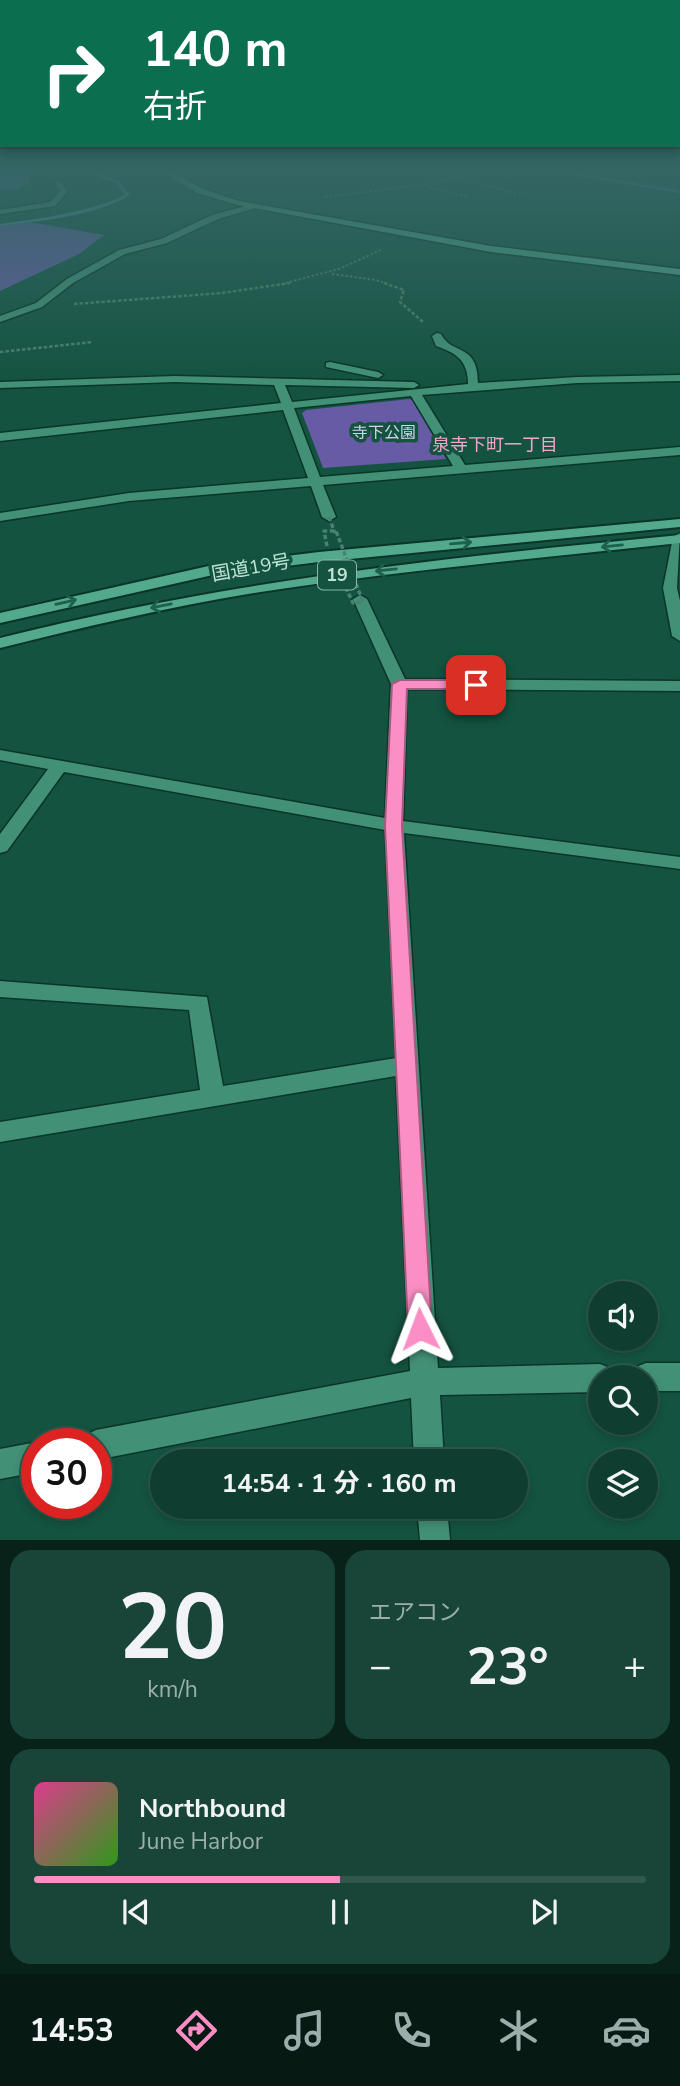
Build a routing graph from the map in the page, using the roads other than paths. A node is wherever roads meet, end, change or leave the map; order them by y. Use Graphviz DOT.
graph roads {
  1 [pos="164,241"];
  2 [pos="443,241"];
  3 [pos="680,272"];
  4 [pos="0,319"];
  5 [pos="437,337"];
  6 [pos="330,365"];
  7 [pos="680,378"];
  8 [pos="278,380"];
  9 [pos="0,385"];
  10 [pos="473,387"];
  11 [pos="418,389"];
  12 [pos="288,408"];
  13 [pos="0,437"];
  14 [pos="680,452"];
  15 [pos="460,468"];
  16 [pos="313,480"];
  17 [pos="0,517"];
  18 [pos="329,517"];
  19 [pos="680,523"];
  20 [pos="680,538"];
  21 [pos="360,598"];
  22 [pos="0,618"];
  23 [pos="680,636"];
  24 [pos="0,643"];
  25 [pos="400,684"];
  26 [pos="680,686"];
  27 [pos="0,755"];
  28 [pos="59,766"];
  29 [pos="394,826"];
  30 [pos="0,847"];
  31 [pos="680,863"];
  32 [pos="0,989"];
  33 [pos="407,1065"];
  34 [pos="213,1098"];
  35 [pos="0,1132"];
  36 [pos="658,1377"];
  37 [pos="680,1377"];
  38 [pos="588,1378"];
  39 [pos="423,1382"];
  40 [pos="112,1442"];
  41 [pos="428,1449"];
  42 [pos="21,1460"];
  43 [pos="0,1464"];
  44 [pos="433,1519"];
  45 [pos="435,1540"];
  1 -- 4 [label="street"];
  2 -- 3 [label="main road"];
  5 -- 10 [label="street"];
  6 -- 11 [label="street"];
  7 -- 10 [label="street"];
  8 -- 9 [label="street"];
  8 -- 11 [label="street"];
  8 -- 12 [label="street"];
  10 -- 11 [label="street"];
  11 -- 12 [label="street"];
  11 -- 15 [label="street"];
  12 -- 13 [label="street"];
  12 -- 16 [label="street"];
  14 -- 15 [label="street"];
  15 -- 16 [label="street"];
  16 -- 17 [label="street"];
  16 -- 18 [label="street"];
  22 -- 19 [label="highway, 国道19号 / 19, one-way"];
  20 -- 23 [label="street"];
  20 -- 24 [label="highway, 国道19号 / 19, one-way"];
  21 -- 25 [label="street"];
  25 -- 26 [label="street"];
  25 -- 29 [label="street"];
  27 -- 28 [label="street"];
  28 -- 29 [label="street"];
  28 -- 30 [label="street"];
  29 -- 31 [label="street"];
  29 -- 33 [label="street"];
  32 -- 34 [label="street"];
  33 -- 34 [label="street"];
  33 -- 39 [label="street"];
  34 -- 35 [label="street"];
  36 -- 37 [label="street"];
  38 -- 39 [label="street"];
  39 -- 40 [label="street"];
  39 -- 41 [label="street"];
  42 -- 43 [label="street"];
  44 -- 45 [label="street"];
}
